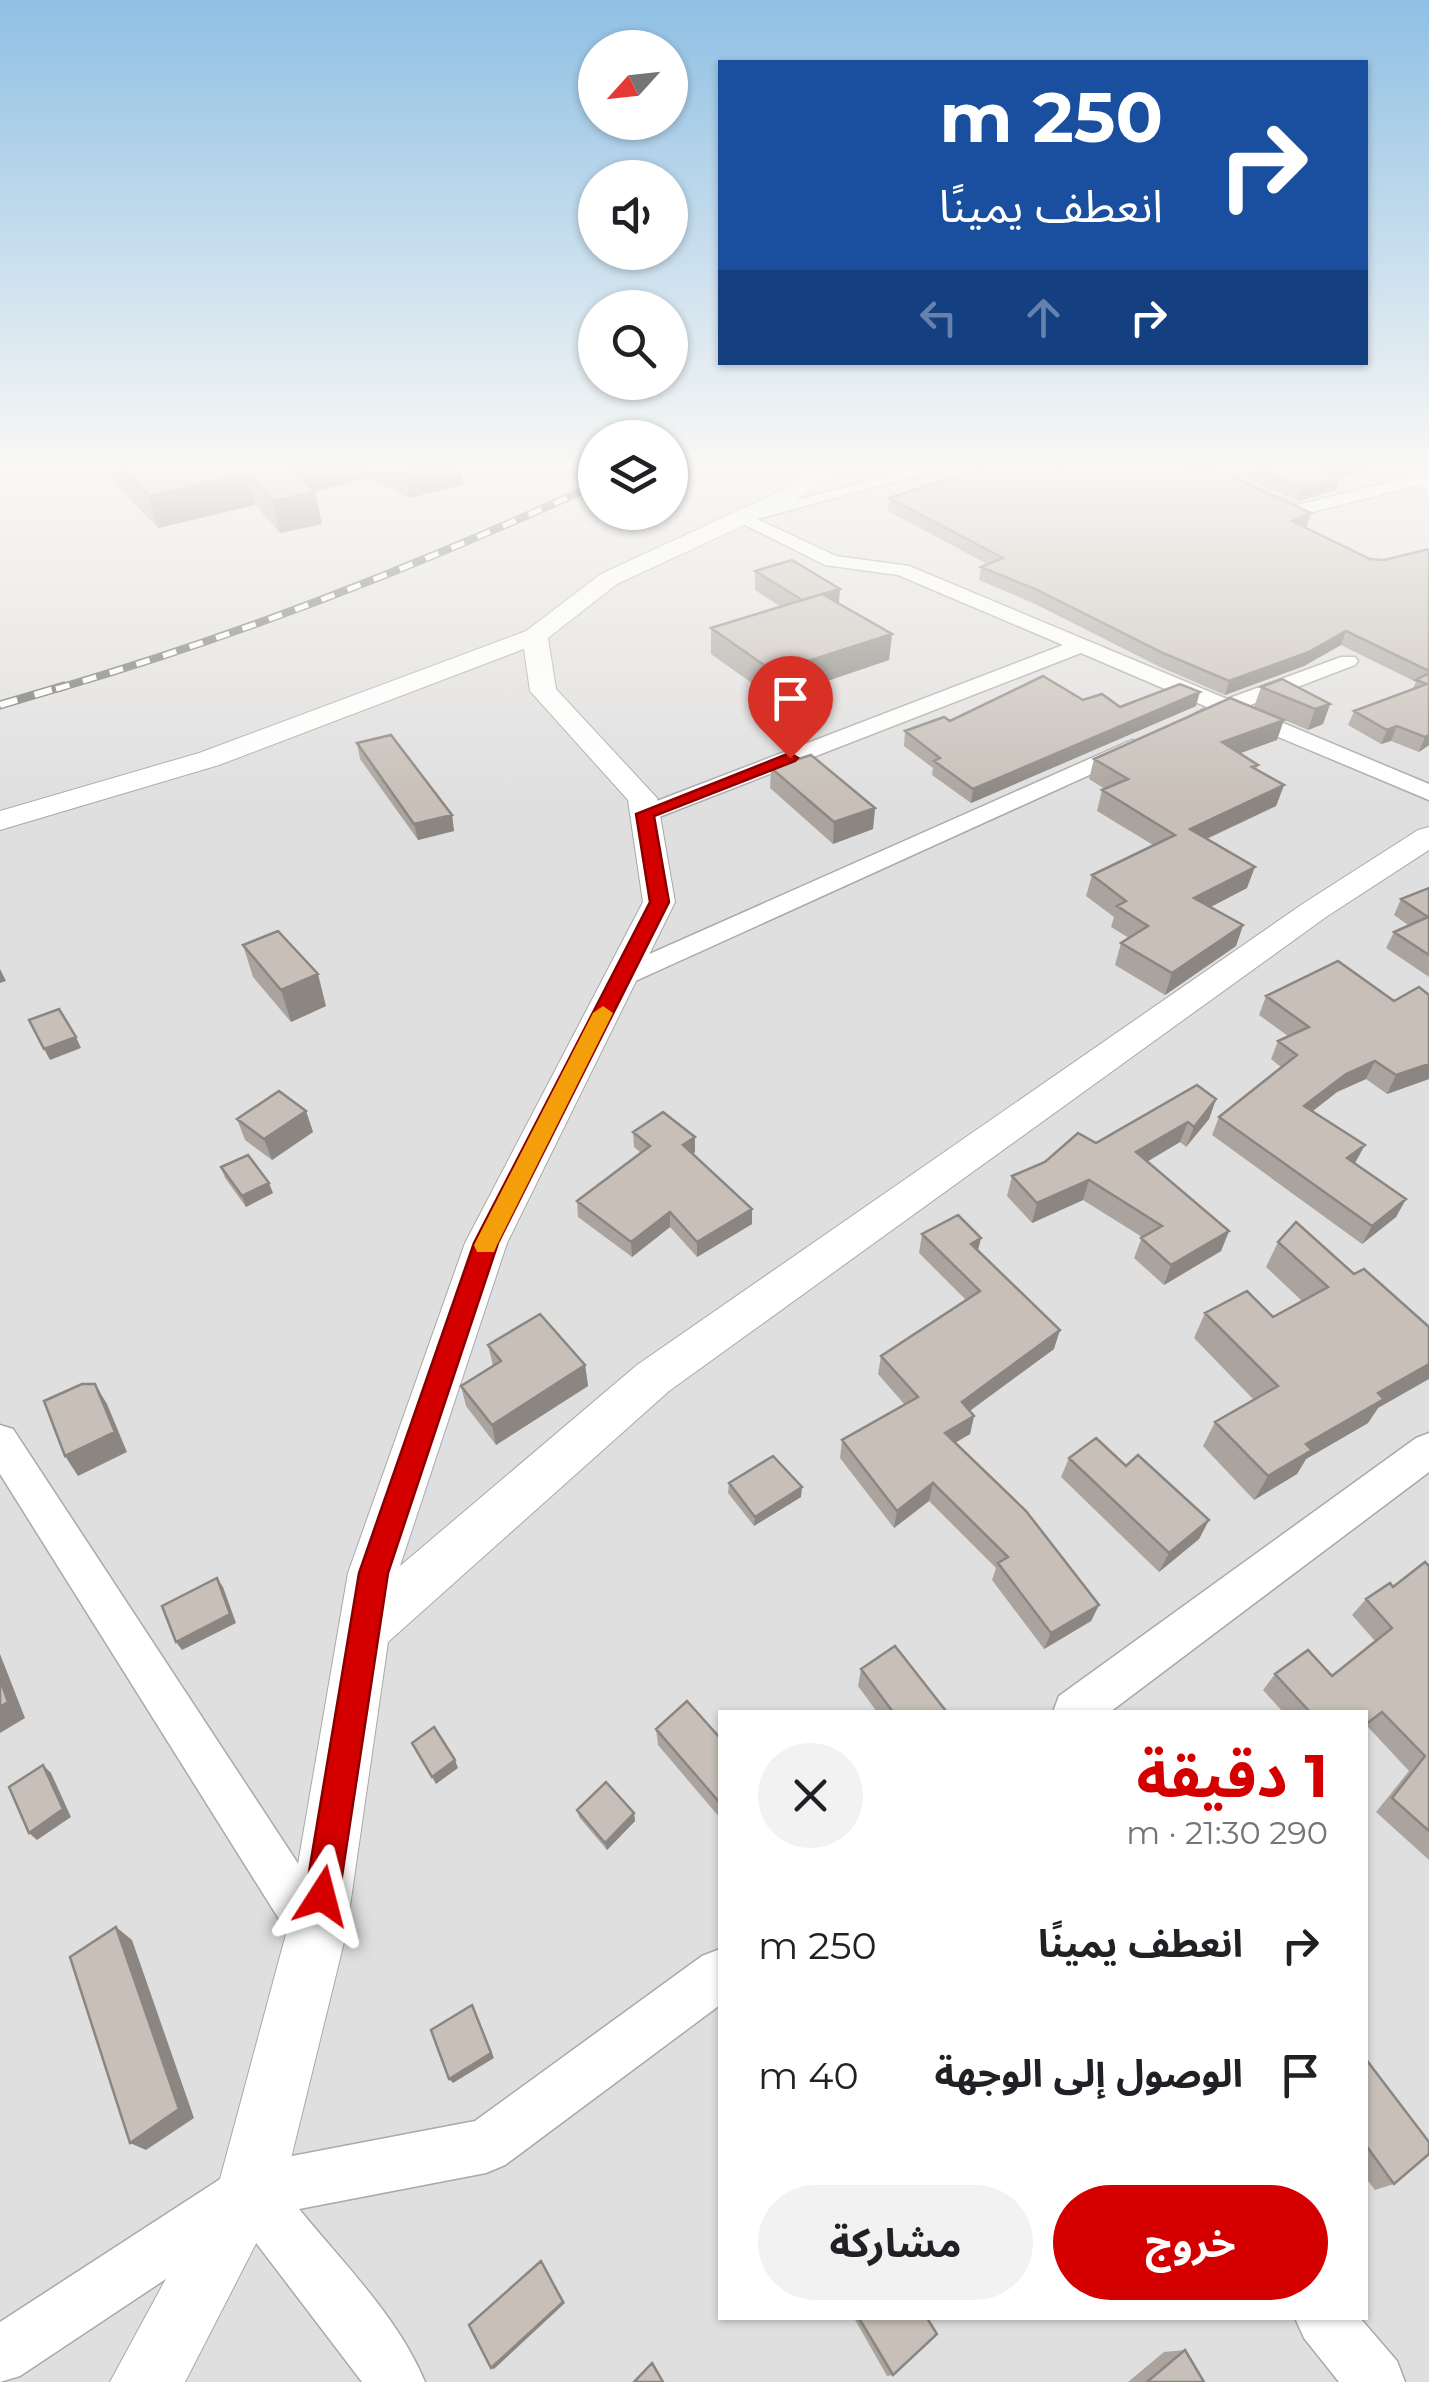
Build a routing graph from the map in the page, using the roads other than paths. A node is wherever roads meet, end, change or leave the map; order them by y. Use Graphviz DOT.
graph roads {
  1 [pos="607,580"];
  2 [pos="926,580"];
  3 [pos="535,636"];
  4 [pos="1080,646"];
  5 [pos="1348,662"];
  6 [pos="1222,706"];
  7 [pos="1186,723"];
  8 [pos="1150,740"];
  9 [pos="1429,792"];
  10 [pos="645,814"];
  11 [pos="0,821"];
  12 [pos="1429,836"];
  13 [pos="621,977"];
  14 [pos="0,1441"];
  15 [pos="1429,1450"];
  16 [pos="364,1630"];
  17 [pos="1079,1710"];
  18 [pos="316,1934"];
  19 [pos="718,1975"];
  20 [pos="250,2191"];
  21 [pos="1326,2320"];
  22 [pos="0,2356"];
  23 [pos="146,2382"];
  24 [pos="396,2382"];
  25 [pos="1376,2382"];
  1 -- 3 [label="street"];
  2 -- 4 [label="street"];
  3 -- 10 [label="street"];
  3 -- 11 [label="street"];
  4 -- 6 [label="street"];
  4 -- 10 [label="street"];
  5 -- 6 [label="street"];
  6 -- 7 [label="street"];
  6 -- 9 [label="street"];
  8 -- 13 [label="street"];
  10 -- 13 [label="street"];
  12 -- 16 [label="street"];
  13 -- 16 [label="street"];
  14 -- 18 [label="street"];
  15 -- 17 [label="street"];
  16 -- 18 [label="street"];
  18 -- 20 [label="street"];
  19 -- 20 [label="street"];
  20 -- 22 [label="street"];
  20 -- 23 [label="street"];
  20 -- 24 [label="street"];
  21 -- 25 [label="street"];
}
